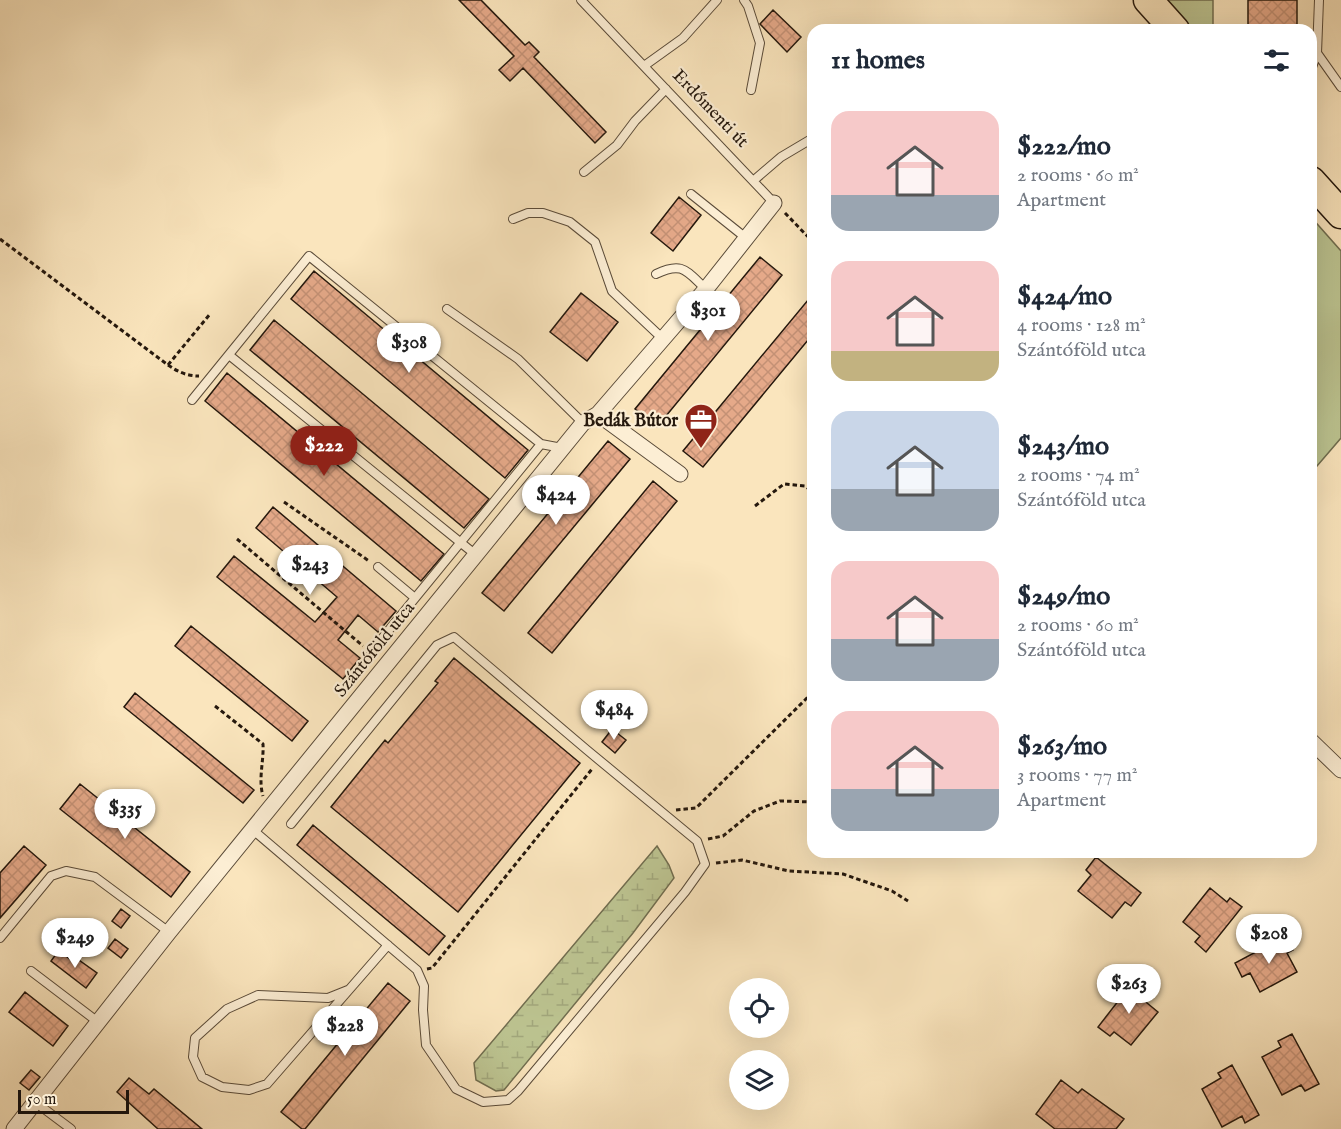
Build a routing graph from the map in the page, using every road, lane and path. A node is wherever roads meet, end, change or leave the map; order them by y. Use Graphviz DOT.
graph roads {
  1 [pos="581,0"];
  2 [pos="717,0"];
  3 [pos="744,0"];
  4 [pos="1148,0"];
  5 [pos="1319,0"];
  6 [pos="1170,24"];
  7 [pos="1317,53"];
  8 [pos="644,66"];
  9 [pos="1341,87"];
  10 [pos="666,89"];
  11 [pos="751,90"];
  12 [pos="807,142"];
  13 [pos="584,172"];
  14 [pos="753,181"];
  15 [pos="1317,188"];
  16 [pos="691,194"];
  17 [pos="774,203"];
  18 [pos="1341,214"];
  19 [pos="513,219"];
  20 [pos="807,236"];
  21 [pos="746,238"];
  22 [pos="0,239"];
  23 [pos="656,274"];
  24 [pos="706,289"];
  25 [pos="447,309"];
  26 [pos="210,314"];
  27 [pos="662,339"];
  28 [pos="229,355"];
  29 [pos="168,365"];
  30 [pos="211,376"];
  31 [pos="192,400"];
  32 [pos="598,414"];
  33 [pos="583,423"];
  34 [pos="541,444"];
  35 [pos="562,448"];
  36 [pos="680,474"];
  37 [pos="807,488"];
  38 [pos="284,502"];
  39 [pos="755,506"];
  40 [pos="237,539"];
  41 [pos="459,543"];
  42 [pos="476,555"];
  43 [pos="378,567"];
  44 [pos="415,598"];
  45 [pos="371,652"];
  46 [pos="807,698"];
  47 [pos="216,706"];
  48 [pos="1317,747"];
  49 [pos="599,760"];
  50 [pos="1341,770"];
  51 [pos="807,802"];
  52 [pos="267,812"];
  53 [pos="663,812"];
  54 [pos="291,824"];
  55 [pos="253,830"];
  56 [pos="697,841"];
  57 [pos="705,864"];
  58 [pos="908,901"];
  59 [pos="169,932"];
  60 [pos="0,938"];
  61 [pos="388,945"];
  62 [pos="417,969"];
  63 [pos="31,971"];
  64 [pos="348,990"];
  65 [pos="98,1022"];
  66 [pos="35,1102"];
  67 [pos="14,1129"];
  68 [pos="71,1129"];
  1 -- 8 [label="lane, Erdőmenti út"];
  2 -- 8 [label="lane"];
  3 -- 11 [label="lane"];
  4 -- 6 [label="highway"];
  5 -- 7 [label="lane"];
  7 -- 9 [label="lane"];
  8 -- 10 [label="lane, Erdőmenti út"];
  10 -- 13 [label="lane"];
  10 -- 14 [label="lane, Erdőmenti út"];
  12 -- 14 [label="lane"];
  14 -- 17 [label="lane, Erdőmenti út"];
  15 -- 18 [label="highway"];
  16 -- 21 [label="lane"];
  17 -- 20 [label="path"];
  17 -- 21 [label="street, Szántóföld utca"];
  19 -- 27 [label="lane"];
  21 -- 24 [label="street, Szántóföld utca"];
  22 -- 29 [label="path"];
  23 -- 24 [label="lane"];
  24 -- 27 [label="street, Szántóföld utca"];
  25 -- 33 [label="lane"];
  26 -- 29 [label="path"];
  27 -- 32 [label="street, Szántóföld utca"];
  28 -- 30 [label="lane"];
  28 -- 34 [label="lane"];
  28 -- 41 [label="lane"];
  29 -- 30 [label="path"];
  30 -- 31 [label="lane"];
  32 -- 33 [label="street, Szántóföld utca"];
  32 -- 36 [label="street"];
  33 -- 35 [label="street, Szántóföld utca"];
  34 -- 35 [label="lane"];
  34 -- 41 [label="lane"];
  35 -- 42 [label="street, Szántóföld utca"];
  37 -- 39 [label="path"];
  38 -- 43 [label="path"];
  40 -- 45 [label="path"];
  41 -- 42 [label="lane"];
  41 -- 44 [label="lane"];
  42 -- 52 [label="street, Szántóföld utca"];
  43 -- 44 [label="lane"];
  44 -- 45 [label="lane"];
  46 -- 53 [label="path"];
  47 -- 52 [label="path"];
  48 -- 50 [label="street"];
  49 -- 53 [label="lane"];
  49 -- 54 [label="lane"];
  49 -- 62 [label="path"];
  51 -- 56 [label="path"];
  52 -- 55 [label="street, Szántóföld utca"];
  53 -- 56 [label="lane"];
  55 -- 59 [label="street, Szántóföld utca"];
  55 -- 61 [label="lane"];
  56 -- 57 [label="lane"];
  57 -- 58 [label="path"];
  57 -- 62 [label="lane"];
  59 -- 60 [label="lane"];
  59 -- 65 [label="street, Szántóföld utca"];
  61 -- 62 [label="lane"];
  61 -- 64 [label="lane"];
  63 -- 65 [label="lane"];
  64 -- 64 [label="lane"];
  65 -- 66 [label="street, Szántóföld utca"];
  66 -- 67 [label="street, Szántóföld utca"];
  66 -- 68 [label="lane"];
}
